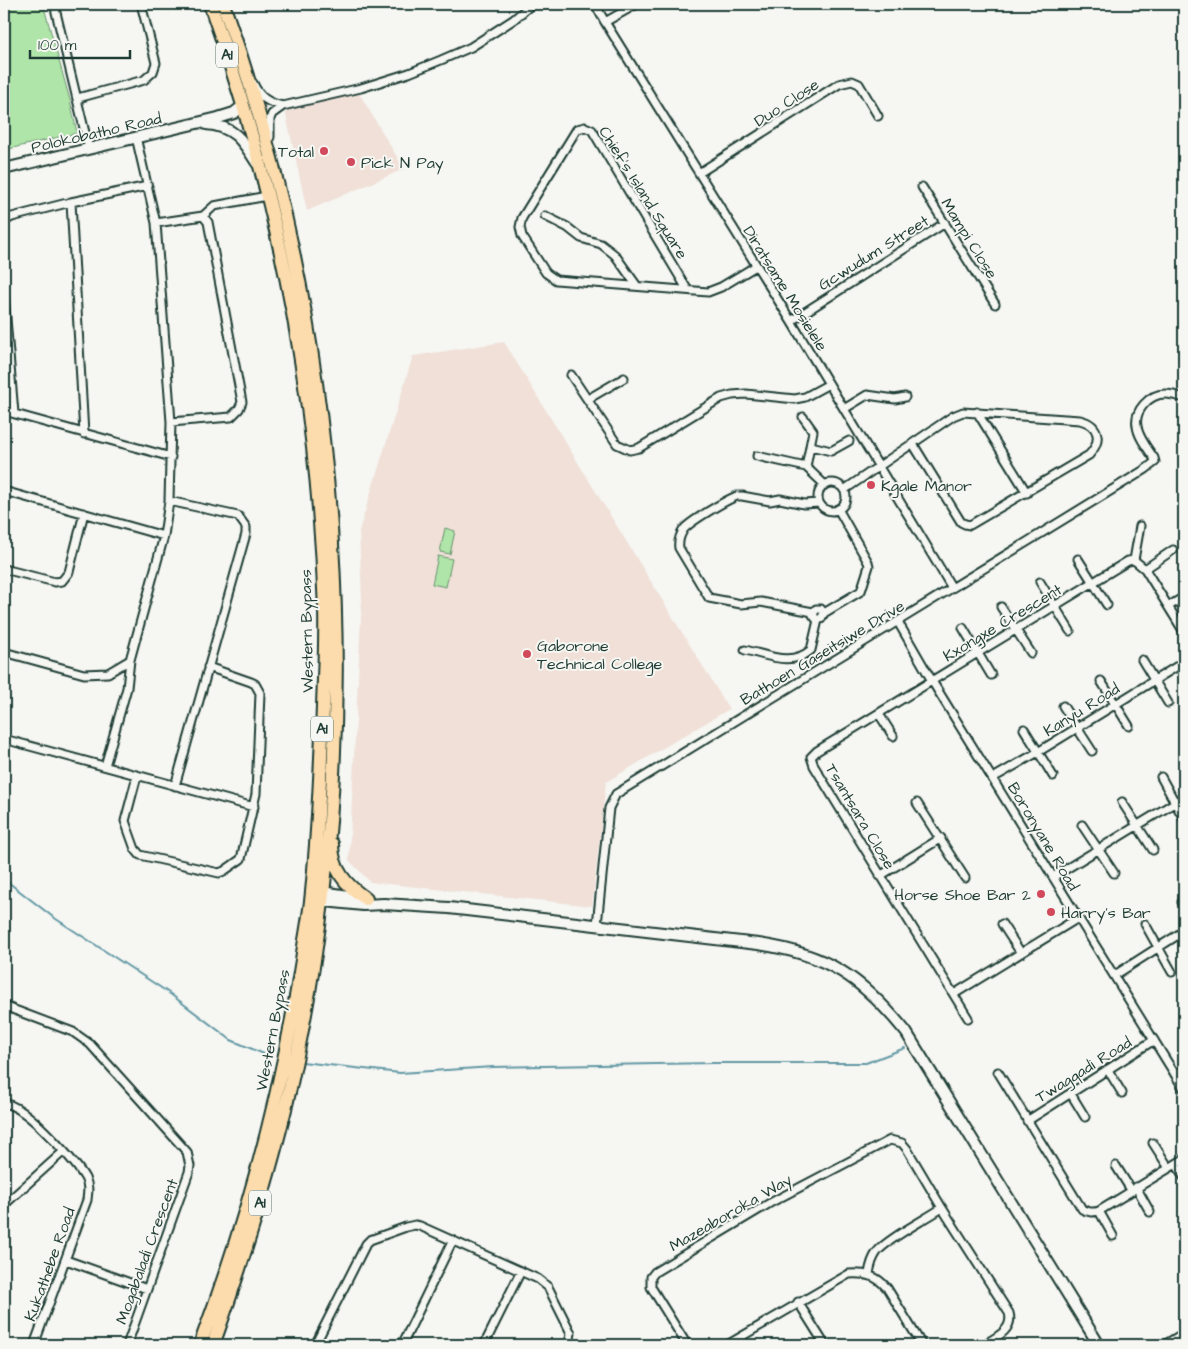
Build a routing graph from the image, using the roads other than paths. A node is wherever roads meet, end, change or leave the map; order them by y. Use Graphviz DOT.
graph roads {
  1 [pos="54,4"];
  2 [pos="141,4"];
  3 [pos="210,4"];
  4 [pos="223,4"];
  5 [pos="532,4"];
  6 [pos="596,4"];
  7 [pos="637,4"];
  8 [pos="606,22"];
  9 [pos="236,42"];
  10 [pos="78,98"];
  11 [pos="242,106"];
  12 [pos="283,106"];
  13 [pos="878,116"];
  14 [pos="195,123"];
  15 [pos="136,137"];
  16 [pos="89,149"];
  17 [pos="274,167"];
  18 [pos="260,168"];
  19 [pos="4,169"];
  20 [pos="699,173"];
  21 [pos="148,186"];
  22 [pos="922,187"];
  23 [pos="267,196"];
  24 [pos="71,202"];
  25 [pos="203,216"];
  26 [pos="545,216"];
  27 [pos="4,221"];
  28 [pos="156,222"];
  29 [pos="945,223"];
  30 [pos="756,266"];
  31 [pos="638,286"];
  32 [pos="687,289"];
  33 [pos="4,295"];
  34 [pos="995,304"];
  35 [pos="791,321"];
  36 [pos="571,375"];
  37 [pos="624,378"];
  38 [pos="829,384"];
  39 [pos="905,397"];
  40 [pos="1184,398"];
  41 [pos="588,399"];
  42 [pos="844,410"];
  43 [pos="4,411"];
  44 [pos="977,412"];
  45 [pos="14,413"];
  46 [pos="803,417"];
  47 [pos="171,422"];
  48 [pos="84,434"];
  49 [pos="849,441"];
  50 [pos="912,444"];
  51 [pos="810,446"];
  52 [pos="757,456"];
  53 [pos="171,457"];
  54 [pos="806,467"];
  55 [pos="879,467"];
  56 [pos="825,485"];
  57 [pos="844,490"];
  58 [pos="4,491"];
  59 [pos="1027,493"];
  60 [pos="169,501"];
  61 [pos="819,503"];
  62 [pos="838,509"];
  63 [pos="84,513"];
  64 [pos="1140,526"];
  65 [pos="164,536"];
  66 [pos="1173,550"];
  67 [pos="1078,558"];
  68 [pos="1134,560"];
  69 [pos="4,569"];
  70 [pos="1145,569"];
  71 [pos="1040,582"];
  72 [pos="1093,582"];
  73 [pos="952,588"];
  74 [pos="1184,596"];
  75 [pos="1055,606"];
  76 [pos="1107,606"];
  77 [pos="1169,606"];
  78 [pos="1001,607"];
  79 [pos="813,612"];
  80 [pos="824,613"];
  81 [pos="818,620"];
  82 [pos="898,622"];
  83 [pos="962,628"];
  84 [pos="1016,630"];
  85 [pos="1070,631"];
  86 [pos="1184,632"];
  87 [pos="745,650"];
  88 [pos="4,652"];
  89 [pos="1031,653"];
  90 [pos="977,654"];
  91 [pos="130,660"];
  92 [pos="1142,660"];
  93 [pos="1184,662"];
  94 [pos="208,667"];
  95 [pos="991,675"];
  96 [pos="1154,679"];
  97 [pos="932,681"];
  98 [pos="1101,681"];
  99 [pos="1116,703"];
  100 [pos="1168,703"];
  101 [pos="1063,706"];
  102 [pos="878,714"];
  103 [pos="1129,726"];
  104 [pos="1077,728"];
  105 [pos="1024,729"];
  106 [pos="893,736"];
  107 [pos="4,739"];
  108 [pos="1092,751"];
  109 [pos="1038,752"];
  110 [pos="811,757"];
  111 [pos="105,766"];
  112 [pos="137,776"];
  113 [pos="1053,776"];
  114 [pos="1161,777"];
  115 [pos="993,778"];
  116 [pos="175,786"];
  117 [pos="332,786"];
  118 [pos="1184,797"];
  119 [pos="1122,802"];
  120 [pos="1175,802"];
  121 [pos="917,803"];
  122 [pos="254,807"];
  123 [pos="1184,819"];
  124 [pos="1082,825"];
  125 [pos="1136,826"];
  126 [pos="941,838"];
  127 [pos="1098,850"];
  128 [pos="1152,850"];
  129 [pos="1114,874"];
  130 [pos="880,876"];
  131 [pos="1053,877"];
  132 [pos="965,878"];
  133 [pos="317,896"];
  134 [pos="366,899"];
  135 [pos="384,904"];
  136 [pos="1078,918"];
  137 [pos="1002,924"];
  138 [pos="1145,924"];
  139 [pos="597,925"];
  140 [pos="1184,931"];
  141 [pos="1158,948"];
  142 [pos="1020,953"];
  143 [pos="1172,972"];
  144 [pos="1115,975"];
  145 [pos="954,994"];
  146 [pos="4,1006"];
  147 [pos="968,1018"];
  148 [pos="1154,1040"];
  149 [pos="1184,1069"];
  150 [pos="1108,1070"];
  151 [pos="998,1072"];
  152 [pos="1176,1074"];
  153 [pos="1184,1089"];
  154 [pos="1122,1093"];
  155 [pos="1071,1094"];
  156 [pos="4,1102"];
  157 [pos="1085,1117"];
  158 [pos="1027,1121"];
  159 [pos="1153,1143"];
  160 [pos="64,1151"];
  161 [pos="1184,1159"];
  162 [pos="1116,1166"];
  163 [pos="1172,1166"];
  164 [pos="1184,1177"];
  165 [pos="1133,1189"];
  166 [pos="4,1203"];
  167 [pos="942,1208"];
  168 [pos="1099,1211"];
  169 [pos="1150,1212"];
  170 [pos="1113,1236"];
  171 [pos="453,1240"];
  172 [pos="66,1260"];
  173 [pos="521,1271"];
  174 [pos="869,1274"];
  175 [pos="147,1289"];
  176 [pos="798,1302"];
  177 [pos="1184,1333"];
  178 [pos="732,1344"];
  179 [pos="34,1345"];
  180 [pos="127,1345"];
  181 [pos="200,1345"];
  182 [pos="213,1345"];
  183 [pos="315,1345"];
  184 [pos="402,1345"];
  185 [pos="484,1345"];
  186 [pos="569,1345"];
  187 [pos="687,1345"];
  188 [pos="825,1345"];
  189 [pos="922,1345"];
  190 [pos="983,1345"];
  191 [pos="1099,1345"];
  192 [pos="1164,1345"];
  1 -- 10 [label="street"];
  2 -- 10 [label="street"];
  3 -- 11 [label="highway, Western Bypass / A1"];
  4 -- 9 [label="highway, Western Bypass / A1"];
  5 -- 12 [label="street"];
  6 -- 8 [label="street, Diratsame Mosielele"];
  7 -- 8 [label="street"];
  8 -- 20 [label="street, Diratsame Mosielele"];
  9 -- 12 [label="street"];
  9 -- 17 [label="highway, Western Bypass / A1"];
  10 -- 16 [label="street"];
  11 -- 14 [label="street, Polokobatho Road"];
  11 -- 18 [label="highway, Western Bypass / A1"];
  12 -- 17 [label="street"];
  13 -- 20 [label="street, Duo Close"];
  14 -- 15 [label="street, Polokobatho Road"];
  14 -- 18 [label="street"];
  15 -- 16 [label="street, Polokobatho Road"];
  15 -- 21 [label="street"];
  16 -- 19 [label="street, Polokobatho Road"];
  17 -- 117 [label="highway, Western Bypass / A1"];
  18 -- 23 [label="highway, Western Bypass / A1"];
  20 -- 30 [label="street, Diratsame Mosielele"];
  21 -- 24 [label="street"];
  21 -- 28 [label="street"];
  22 -- 29 [label="street, Mampi Close"];
  23 -- 25 [label="street"];
  23 -- 133 [label="highway, Western Bypass / A1"];
  24 -- 27 [label="street"];
  24 -- 48 [label="street"];
  25 -- 28 [label="street"];
  25 -- 47 [label="street"];
  26 -- 31 [label="street"];
  28 -- 47 [label="street"];
  29 -- 34 [label="street, Mampi Close"];
  29 -- 35 [label="street, Gcwudum Street"];
  30 -- 32 [label="street, Chief's Island Square"];
  30 -- 35 [label="street, Diratsame Mosielele"];
  31 -- 32 [label="street, Chief's Island Square"];
  31 -- 32 [label="street, Chief's Island Square"];
  33 -- 45 [label="street"];
  35 -- 38 [label="street, Diratsame Mosielele"];
  36 -- 41 [label="street"];
  37 -- 41 [label="street"];
  38 -- 41 [label="street"];
  38 -- 42 [label="street, Diratsame Mosielele"];
  39 -- 42 [label="street"];
  40 -- 73 [label="street, Bathoen Gaseitsiwe Drive"];
  42 -- 55 [label="street, Diratsame Mosielele"];
  43 -- 45 [label="street"];
  44 -- 50 [label="street"];
  44 -- 59 [label="street"];
  44 -- 59 [label="street"];
  45 -- 48 [label="street"];
  46 -- 51 [label="street"];
  47 -- 53 [label="street"];
  48 -- 53 [label="street"];
  49 -- 51 [label="street"];
  50 -- 55 [label="street"];
  50 -- 59 [label="street"];
  51 -- 54 [label="street"];
  52 -- 54 [label="street"];
  53 -- 60 [label="street"];
  54 -- 56 [label="street"];
  55 -- 57 [label="street"];
  55 -- 73 [label="street, Diratsame Mosielele"];
  56 -- 57 [label="street"];
  56 -- 61 [label="street"];
  57 -- 62 [label="street"];
  58 -- 63 [label="street"];
  60 -- 65 [label="street"];
  60 -- 94 [label="street"];
  61 -- 62 [label="street"];
  61 -- 79 [label="street"];
  62 -- 80 [label="street"];
  63 -- 65 [label="street"];
  63 -- 69 [label="street"];
  64 -- 68 [label="street"];
  65 -- 91 [label="street"];
  66 -- 70 [label="street"];
  67 -- 72 [label="street"];
  68 -- 70 [label="street"];
  68 -- 72 [label="street, Kxongxe Crescent"];
  70 -- 77 [label="street"];
  71 -- 75 [label="street"];
  72 -- 75 [label="street, Kxongxe Crescent"];
  72 -- 76 [label="street"];
  73 -- 82 [label="street, Bathoen Gaseitsiwe Drive"];
  74 -- 77 [label="street"];
  75 -- 84 [label="street, Kxongxe Crescent"];
  75 -- 85 [label="street"];
  77 -- 86 [label="street"];
  78 -- 84 [label="street"];
  79 -- 80 [label="street"];
  79 -- 81 [label="street"];
  80 -- 81 [label="street"];
  81 -- 87 [label="street"];
  82 -- 97 [label="street, Boronyane Road"];
  82 -- 139 [label="street, Bathoen Gaseitsiwe Drive"];
  83 -- 90 [label="street"];
  84 -- 89 [label="street"];
  84 -- 90 [label="street, Kxongxe Crescent"];
  88 -- 91 [label="street"];
  90 -- 95 [label="street"];
  90 -- 97 [label="street, Kxongxe Crescent"];
  91 -- 111 [label="street"];
  92 -- 96 [label="street"];
  93 -- 96 [label="street, Kanyu Road"];
  94 -- 116 [label="street"];
  94 -- 122 [label="street"];
  96 -- 99 [label="street, Kanyu Road"];
  96 -- 100 [label="street"];
  97 -- 102 [label="street, Kxongxe Crescent"];
  97 -- 115 [label="street, Boronyane Road"];
  98 -- 99 [label="street"];
  99 -- 103 [label="street"];
  99 -- 104 [label="street, Kanyu Road"];
  101 -- 104 [label="street"];
  102 -- 106 [label="street"];
  102 -- 110 [label="street, Kxongxe Crescent"];
  104 -- 108 [label="street"];
  104 -- 109 [label="street, Kanyu Road"];
  105 -- 109 [label="street"];
  107 -- 111 [label="street"];
  109 -- 113 [label="street"];
  109 -- 115 [label="street, Kanyu Road"];
  110 -- 130 [label="street, Tsantsara Close"];
  111 -- 112 [label="street"];
  112 -- 116 [label="street"];
  112 -- 122 [label="street"];
  114 -- 120 [label="street"];
  115 -- 131 [label="street, Boronyane Road"];
  116 -- 122 [label="street"];
  117 -- 133 [label="highway, Western Bypass / A1"];
  117 -- 134 [label="highway"];
  118 -- 120 [label="street"];
  119 -- 125 [label="street"];
  120 -- 123 [label="street"];
  120 -- 125 [label="street"];
  121 -- 126 [label="street"];
  124 -- 127 [label="street"];
  125 -- 127 [label="street"];
  125 -- 128 [label="street"];
  126 -- 130 [label="street"];
  126 -- 132 [label="street"];
  127 -- 129 [label="street"];
  127 -- 131 [label="street"];
  130 -- 145 [label="street, Tsantsara Close"];
  131 -- 136 [label="street, Boronyane Road"];
  133 -- 134 [label="street"];
  133 -- 135 [label="street"];
  133 -- 181 [label="highway, Western Bypass / A1"];
  133 -- 182 [label="highway, Western Bypass / A1"];
  134 -- 135 [label="street"];
  135 -- 139 [label="street"];
  136 -- 142 [label="street"];
  136 -- 144 [label="street, Boronyane Road"];
  137 -- 142 [label="street"];
  138 -- 141 [label="street"];
  139 -- 191 [label="street"];
  140 -- 141 [label="street"];
  141 -- 143 [label="street"];
  141 -- 144 [label="street"];
  142 -- 145 [label="street"];
  144 -- 148 [label="street, Boronyane Road"];
  145 -- 147 [label="street, Tsantsara Close"];
  146 -- 175 [label="street, Mogabaladi Crescent"];
  148 -- 150 [label="street, Twagqadi Road"];
  148 -- 152 [label="street, Boronyane Road"];
  149 -- 152 [label="street"];
  150 -- 154 [label="street"];
  150 -- 155 [label="street, Twagqadi Road"];
  151 -- 158 [label="street"];
  152 -- 153 [label="street, Boronyane Road"];
  155 -- 157 [label="street"];
  155 -- 158 [label="street, Twagqadi Road"];
  156 -- 160 [label="street"];
  158 -- 168 [label="street"];
  159 -- 163 [label="street"];
  160 -- 166 [label="street"];
  160 -- 172 [label="street, Kukathebe Road"];
  161 -- 163 [label="street"];
  162 -- 165 [label="street"];
  163 -- 164 [label="street"];
  163 -- 165 [label="street"];
  165 -- 168 [label="street"];
  165 -- 169 [label="street"];
  167 -- 174 [label="street"];
  167 -- 187 [label="street, Mazeaboroka Way"];
  167 -- 190 [label="street"];
  168 -- 170 [label="street"];
  171 -- 173 [label="street"];
  171 -- 183 [label="street"];
  171 -- 184 [label="street"];
  172 -- 175 [label="street"];
  172 -- 179 [label="street, Kukathebe Road"];
  173 -- 185 [label="street"];
  173 -- 186 [label="street"];
  174 -- 176 [label="street"];
  174 -- 189 [label="street"];
  175 -- 180 [label="street, Mogabaladi Crescent"];
  176 -- 178 [label="street"];
  176 -- 188 [label="street"];
  177 -- 192 [label="street"];
}
